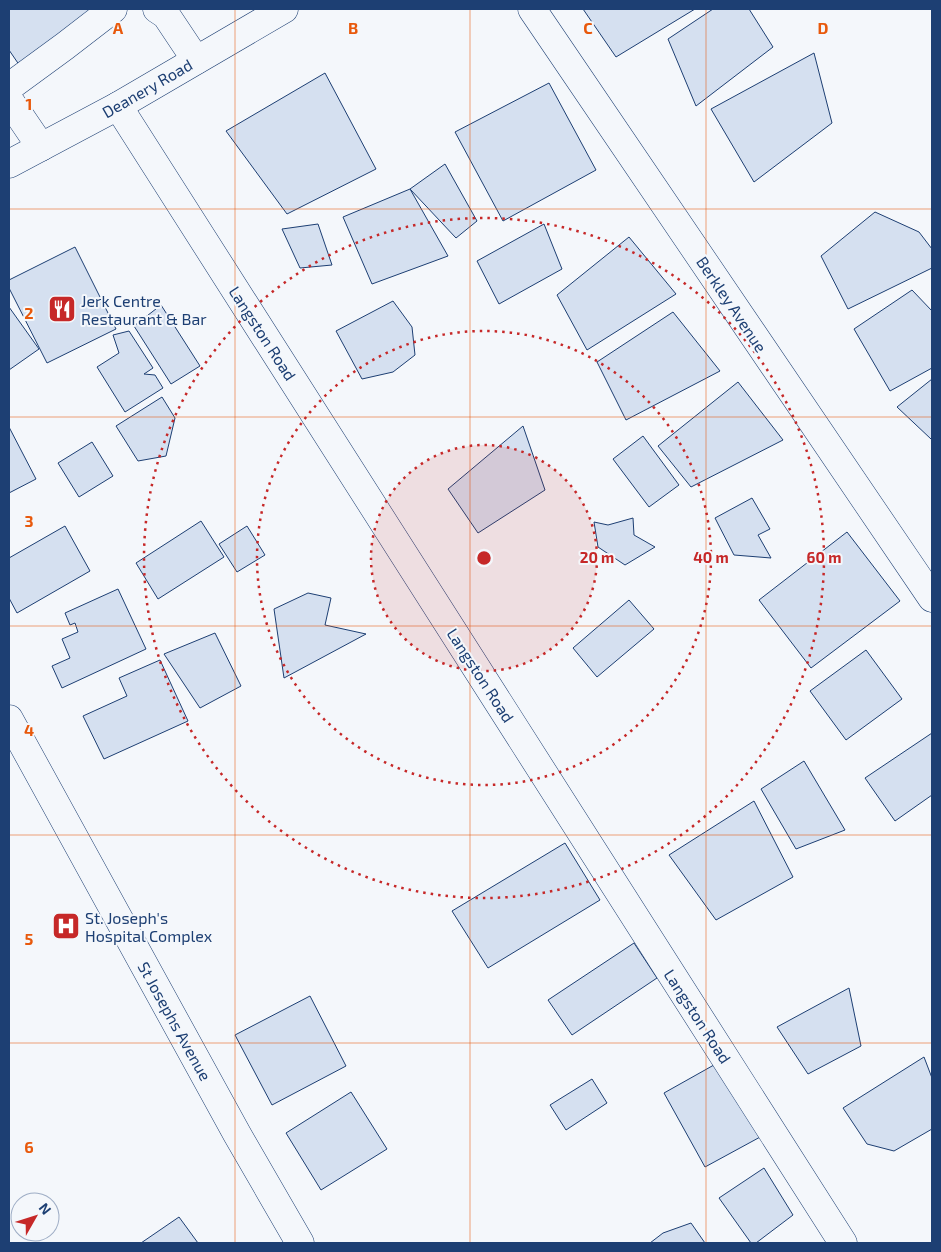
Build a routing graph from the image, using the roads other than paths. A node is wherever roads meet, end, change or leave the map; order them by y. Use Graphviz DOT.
graph roads {
  1 [pos="113,9"];
  2 [pos="284,9"];
  3 [pos="532,9"];
  4 [pos="164,11"];
  5 [pos="196,60"];
  6 [pos="9,87"];
  7 [pos="9,100"];
  8 [pos="118,106"];
  9 [pos="41,147"];
  10 [pos="9,164"];
  11 [pos="932,598"];
  12 [pos="9,719"];
  13 [pos="300,1243"];
  14 [pos="843,1243"];
  1 -- 6 [label="street"];
  2 -- 5 [label="street, Deanery Road"];
  3 -- 11 [label="street, Berkley Avenue"];
  4 -- 5 [label="street"];
  5 -- 8 [label="street, Deanery Road"];
  7 -- 9 [label="street"];
  8 -- 9 [label="street, Deanery Road"];
  8 -- 14 [label="street, Langston Road"];
  9 -- 10 [label="street, Deanery Road"];
  12 -- 13 [label="street, St Josephs Avenue"];
}
